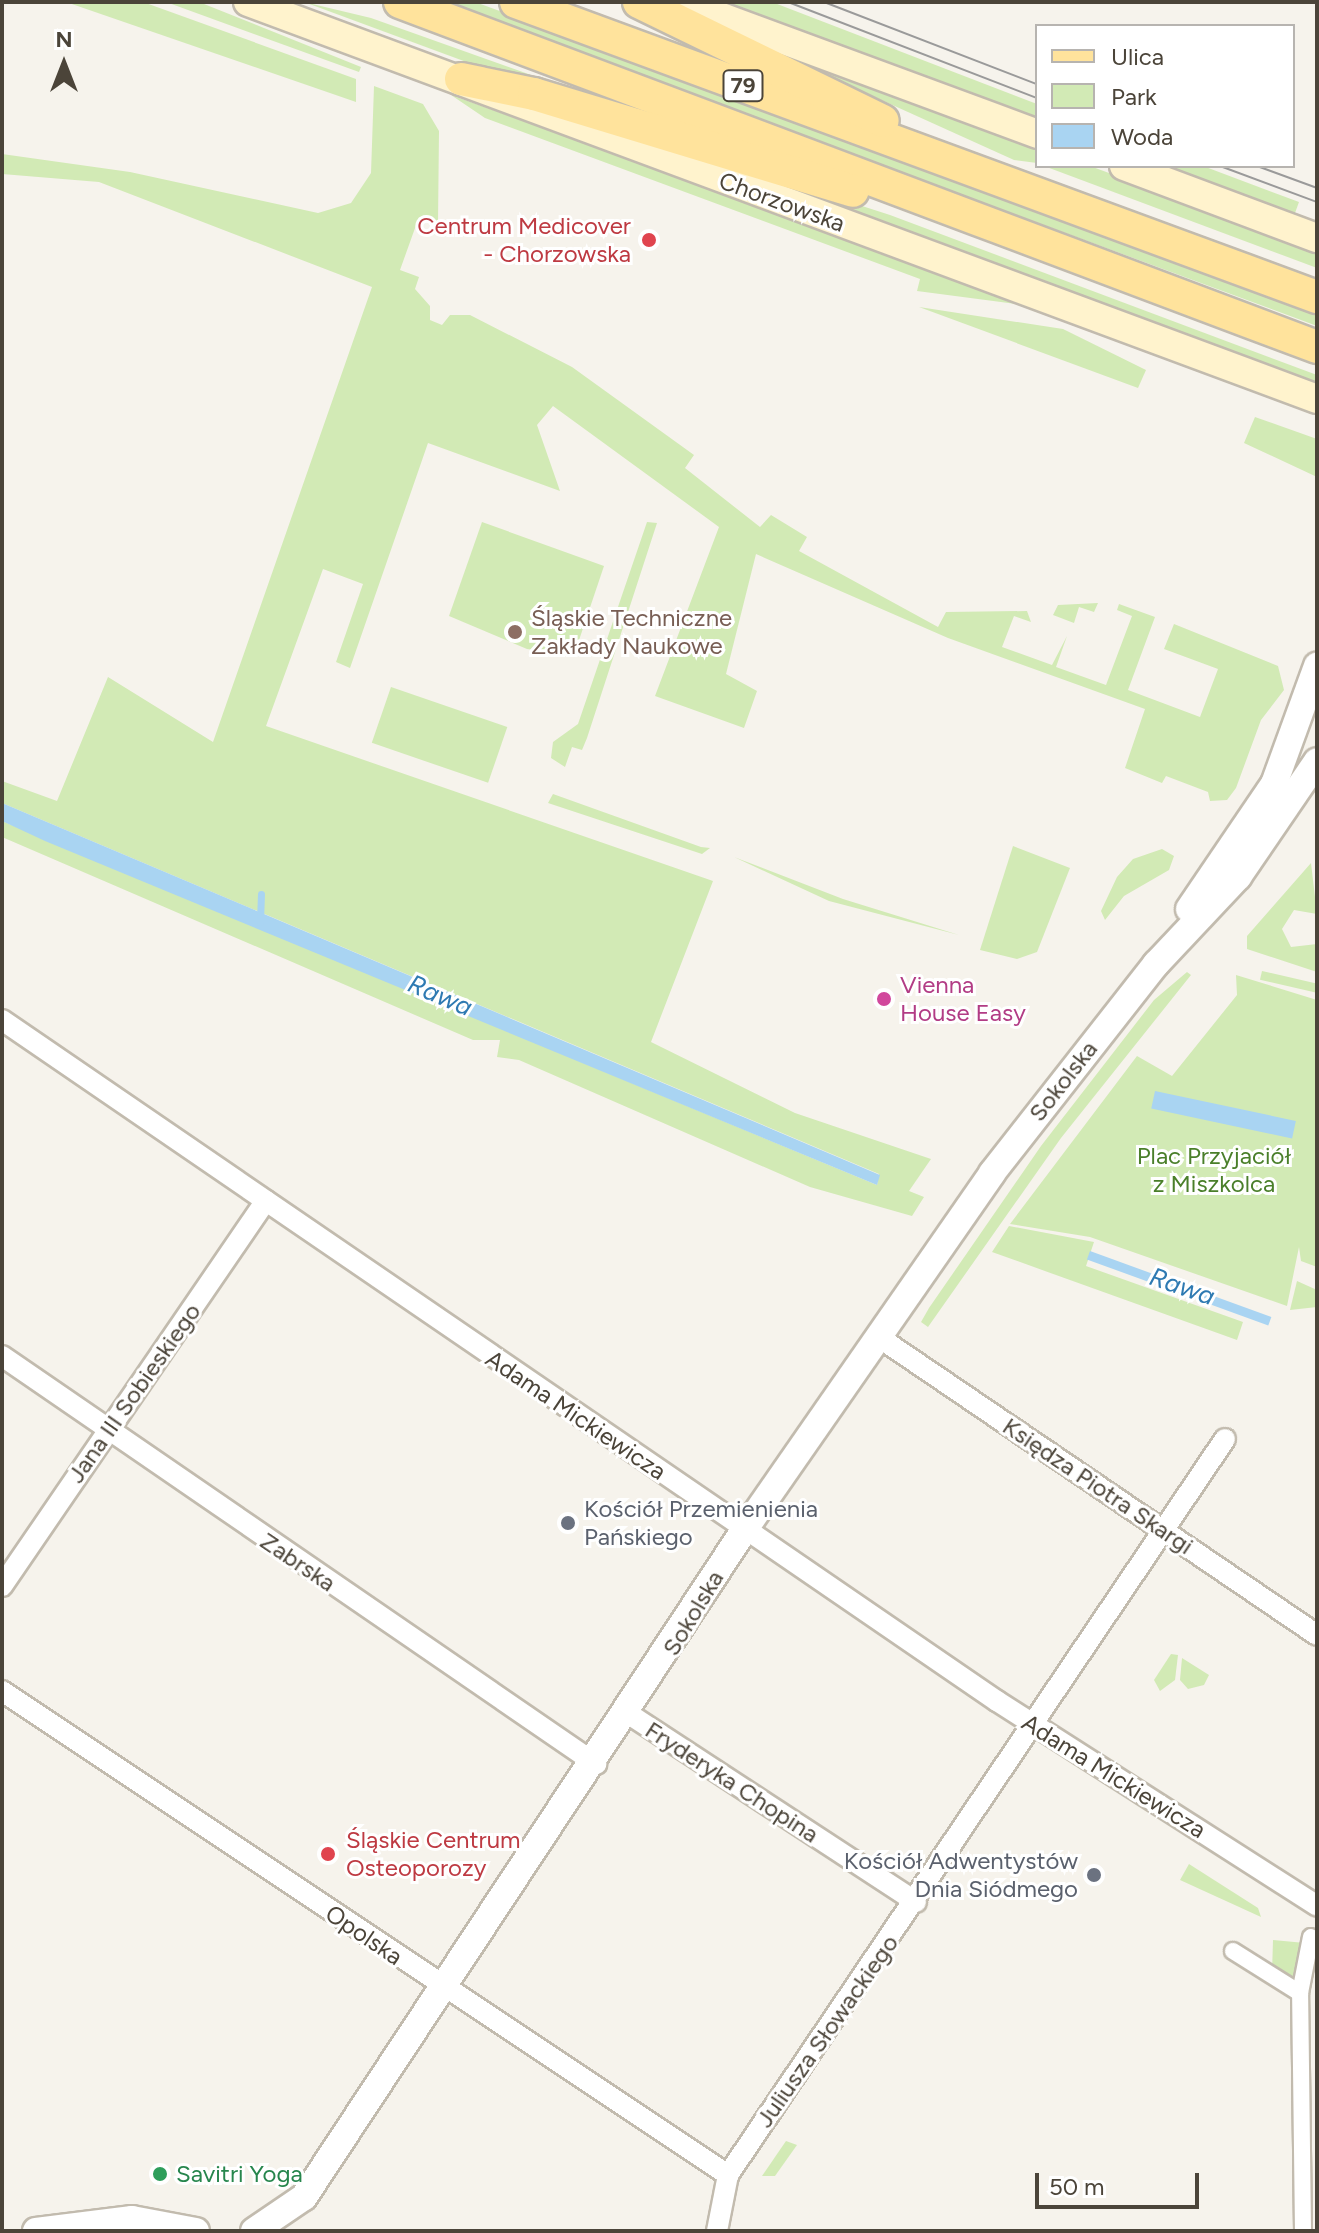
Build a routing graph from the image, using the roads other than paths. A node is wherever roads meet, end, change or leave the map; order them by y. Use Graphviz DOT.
graph roads {
  1 [pos="248,2"];
  2 [pos="400,2"];
  3 [pos="516,2"];
  4 [pos="639,2"];
  5 [pos="681,2"];
  6 [pos="461,79"];
  7 [pos="1035,133"];
  8 [pos="1129,168"];
  9 [pos="969,170"];
  10 [pos="1317,238"];
  11 [pos="1161,289"];
  12 [pos="1317,297"];
  13 [pos="1317,347"];
  14 [pos="1224,368"];
  15 [pos="1317,399"];
  16 [pos="1317,412"];
  17 [pos="1317,666"];
  18 [pos="1317,761"];
  19 [pos="1156,964"];
  20 [pos="2,1020"];
  21 [pos="266,1201"];
  22 [pos="880,1338"];
  23 [pos="2,1356"];
  24 [pos="109,1431"];
  25 [pos="1225,1439"];
  26 [pos="745,1529"];
  27 [pos="1162,1531"];
  28 [pos="2,1586"];
  29 [pos="1317,1635"];
  30 [pos="2,1691"];
  31 [pos="629,1714"];
  32 [pos="1029,1722"];
  33 [pos="596,1764"];
  34 [pos="916,1902"];
  35 [pos="1317,1906"];
  36 [pos="1311,1937"];
  37 [pos="1233,1951"];
  38 [pos="445,1988"];
  39 [pos="1300,1993"];
  40 [pos="728,2175"];
  41 [pos="304,2197"];
  42 [pos="36,2231"];
  43 [pos="196,2231"];
  44 [pos="254,2231"];
  45 [pos="296,2231"];
  46 [pos="717,2231"];
  47 [pos="1303,2231"];
  1 -- 6 [label="main road, Chorzowska"];
  2 -- 11 [label="main road, 79"];
  3 -- 9 [label="main road, 79"];
  4 -- 9 [label="main road"];
  5 -- 7 [label="main road"];
  6 -- 11 [label="main road"];
  6 -- 14 [label="main road, Chorzowska"];
  8 -- 10 [label="main road"];
  9 -- 12 [label="main road, 79"];
  11 -- 13 [label="main road, 79"];
  14 -- 15 [label="main road, Chorzowska"];
  14 -- 16 [label="street"];
  17 -- 19 [label="street, Sokolska"];
  18 -- 19 [label="street, Sokolska"];
  19 -- 22 [label="street, Sokolska"];
  20 -- 21 [label="street, Adama Mickiewicza"];
  21 -- 24 [label="street, Jana III Sobieskiego"];
  21 -- 26 [label="street, Adama Mickiewicza"];
  22 -- 26 [label="street, Sokolska"];
  22 -- 27 [label="street, Księdza Piotra Skargi"];
  23 -- 24 [label="street, Zabrska"];
  24 -- 28 [label="street, Jana III Sobieskiego"];
  24 -- 33 [label="street, Zabrska"];
  25 -- 27 [label="street, Juliusza Słowackiego"];
  26 -- 31 [label="street, Sokolska"];
  26 -- 32 [label="street, Adama Mickiewicza"];
  27 -- 29 [label="street, Księdza Piotra Skargi"];
  27 -- 32 [label="street, Juliusza Słowackiego"];
  30 -- 38 [label="street, Opolska"];
  31 -- 33 [label="street, Sokolska"];
  31 -- 34 [label="street, Fryderyka Chopina"];
  32 -- 34 [label="street, Juliusza Słowackiego"];
  32 -- 35 [label="street, Adama Mickiewicza"];
  33 -- 38 [label="street, Sokolska"];
  34 -- 40 [label="street, Juliusza Słowackiego"];
  36 -- 39 [label="street"];
  37 -- 39 [label="street"];
  38 -- 40 [label="street, Opolska"];
  38 -- 41 [label="street, Sokolska"];
  39 -- 47 [label="street"];
  40 -- 46 [label="street, Juliusza Słowackiego"];
  41 -- 44 [label="street, Sokolska"];
  41 -- 45 [label="street, Sokolska"];
  42 -- 43 [label="street"];
}
